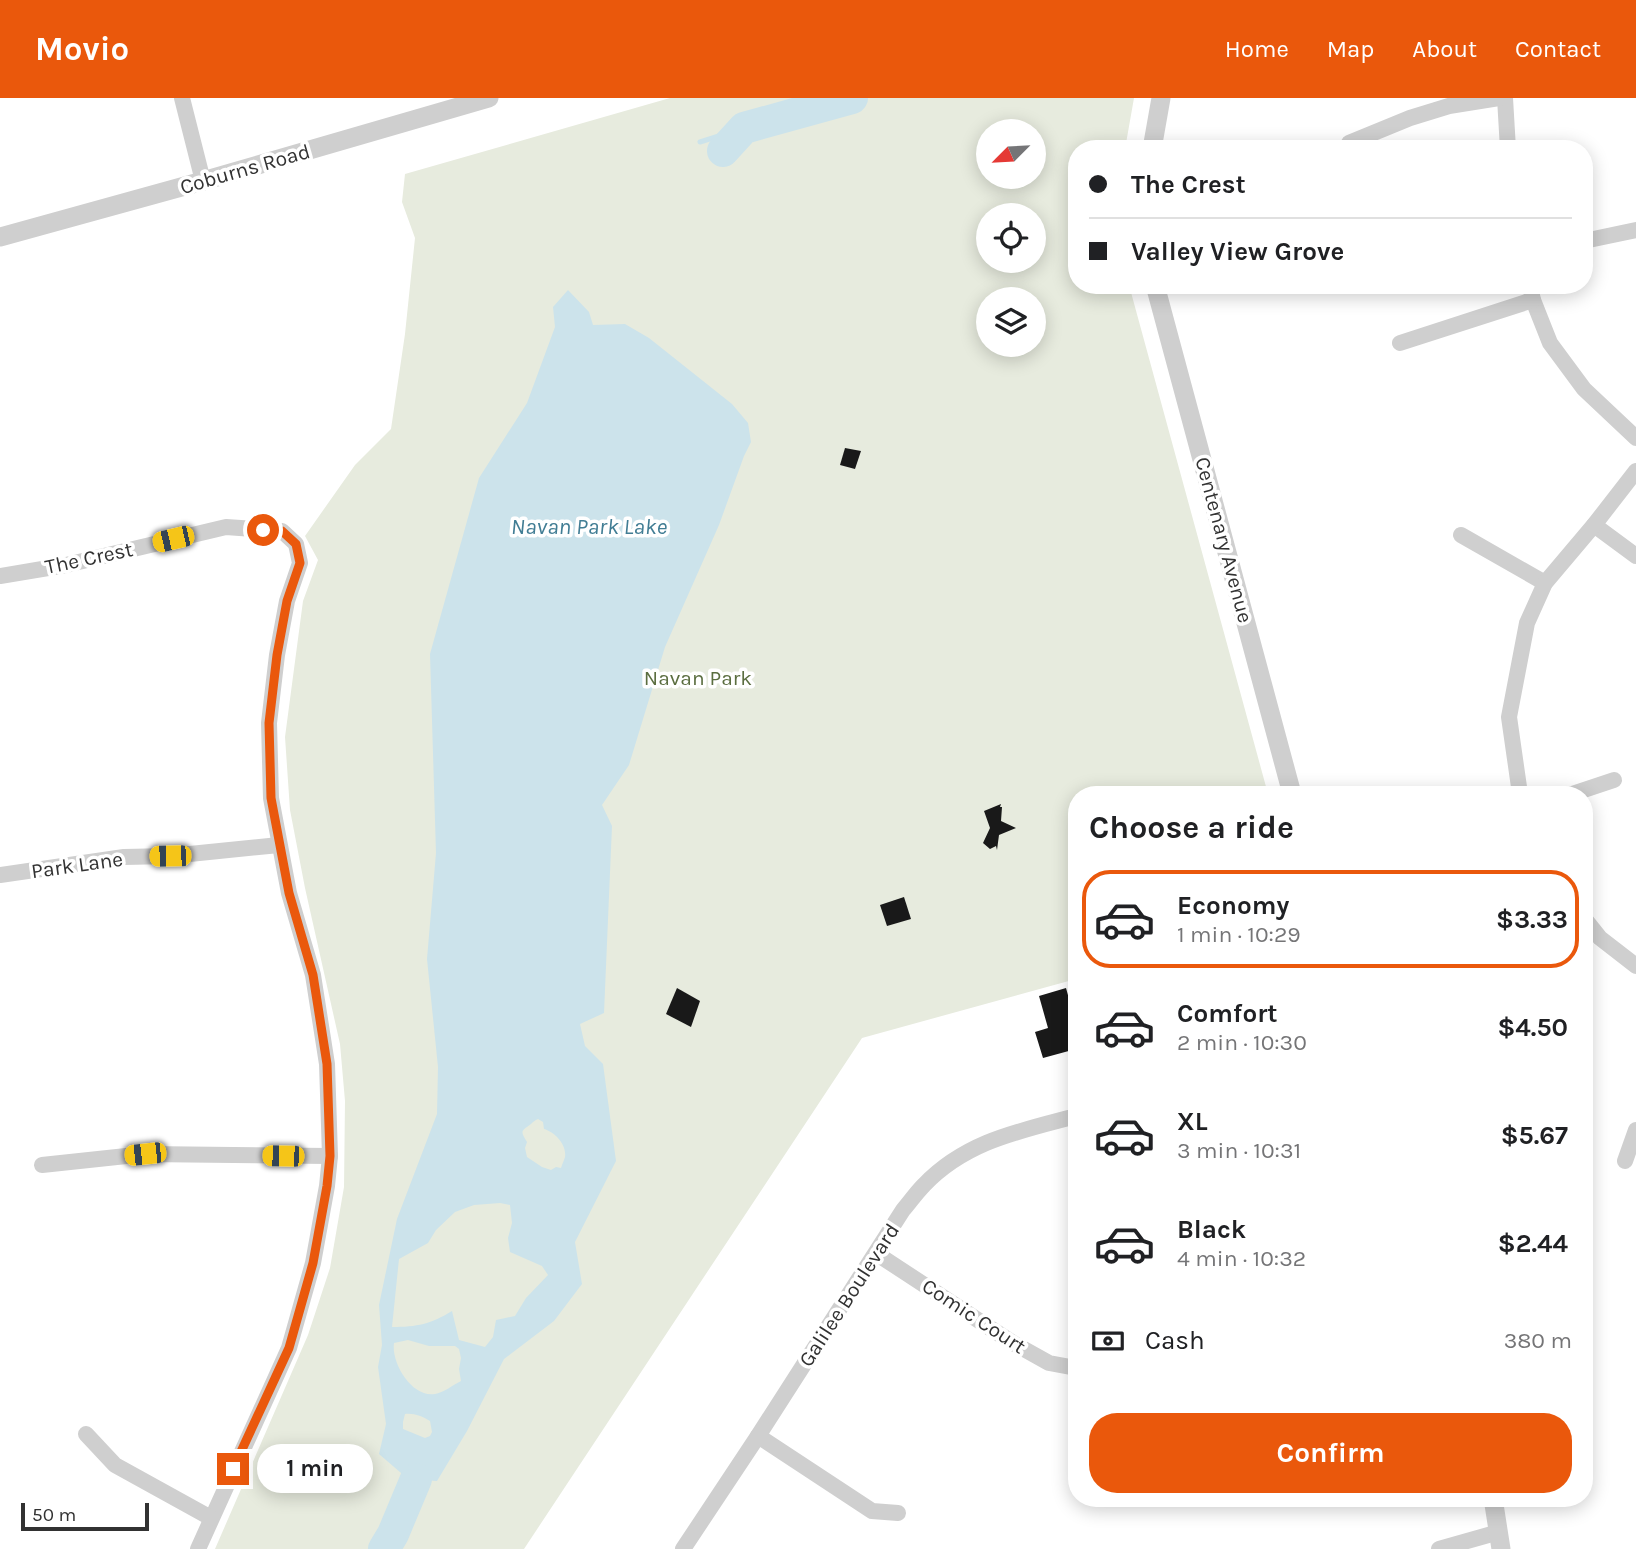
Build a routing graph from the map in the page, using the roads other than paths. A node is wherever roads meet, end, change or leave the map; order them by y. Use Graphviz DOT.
graph roads {
  1 [pos="182,98"];
  2 [pos="489,98"];
  3 [pos="1161,98"];
  4 [pos="1499,98"];
  5 [pos="1505,98"];
  6 [pos="1154,140"];
  7 [pos="1356,140"];
  8 [pos="1507,140"];
  9 [pos="203,181"];
  10 [pos="1636,230"];
  11 [pos="0,237"];
  12 [pos="1593,238"];
  13 [pos="1158,294"];
  14 [pos="1529,294"];
  15 [pos="1532,294"];
  16 [pos="1400,343"];
  17 [pos="1636,438"];
  18 [pos="1636,471"];
  19 [pos="1594,525"];
  20 [pos="1461,535"];
  21 [pos="1636,556"];
  22 [pos="0,576"];
  23 [pos="1545,583"];
  24 [pos="1614,780"];
  25 [pos="1290,786"];
  26 [pos="1519,786"];
  27 [pos="1593,787"];
  28 [pos="279,845"];
  29 [pos="0,875"];
  30 [pos="1593,929"];
  31 [pos="1636,966"];
  32 [pos="1068,1118"];
  33 [pos="1636,1130"];
  34 [pos="330,1156"];
  35 [pos="1625,1161"];
  36 [pos="42,1165"];
  37 [pos="877,1254"];
  38 [pos="1068,1367"];
  39 [pos="86,1434"];
  40 [pos="758,1436"];
  41 [pos="1494,1507"];
  42 [pos="898,1513"];
  43 [pos="211,1518"];
  44 [pos="1500,1541"];
  45 [pos="198,1549"];
  46 [pos="683,1549"];
  47 [pos="1439,1549"];
  1 -- 9 [label="street"];
  2 -- 9 [label="street, Coburns Road"];
  3 -- 6 [label="street"];
  4 -- 7 [label="street"];
  5 -- 8 [label="street"];
  9 -- 11 [label="street, Coburns Road"];
  10 -- 12 [label="street"];
  13 -- 25 [label="street, Centenary Avenue"];
  14 -- 16 [label="street"];
  15 -- 17 [label="street"];
  18 -- 19 [label="street"];
  19 -- 21 [label="street"];
  19 -- 23 [label="street"];
  20 -- 23 [label="street"];
  22 -- 28 [label="street, The Crest"];
  23 -- 26 [label="street"];
  24 -- 27 [label="street"];
  28 -- 29 [label="street, Park Lane"];
  28 -- 34 [label="street"];
  30 -- 31 [label="street"];
  32 -- 37 [label="street, Galilee Boulevard"];
  33 -- 35 [label="street"];
  34 -- 36 [label="street"];
  34 -- 43 [label="street"];
  37 -- 38 [label="street, Comic Court"];
  37 -- 40 [label="street, Galilee Boulevard"];
  39 -- 43 [label="street"];
  40 -- 42 [label="street"];
  40 -- 46 [label="street, Galilee Boulevard"];
  41 -- 44 [label="street"];
  43 -- 45 [label="street"];
  44 -- 47 [label="street"];
}
